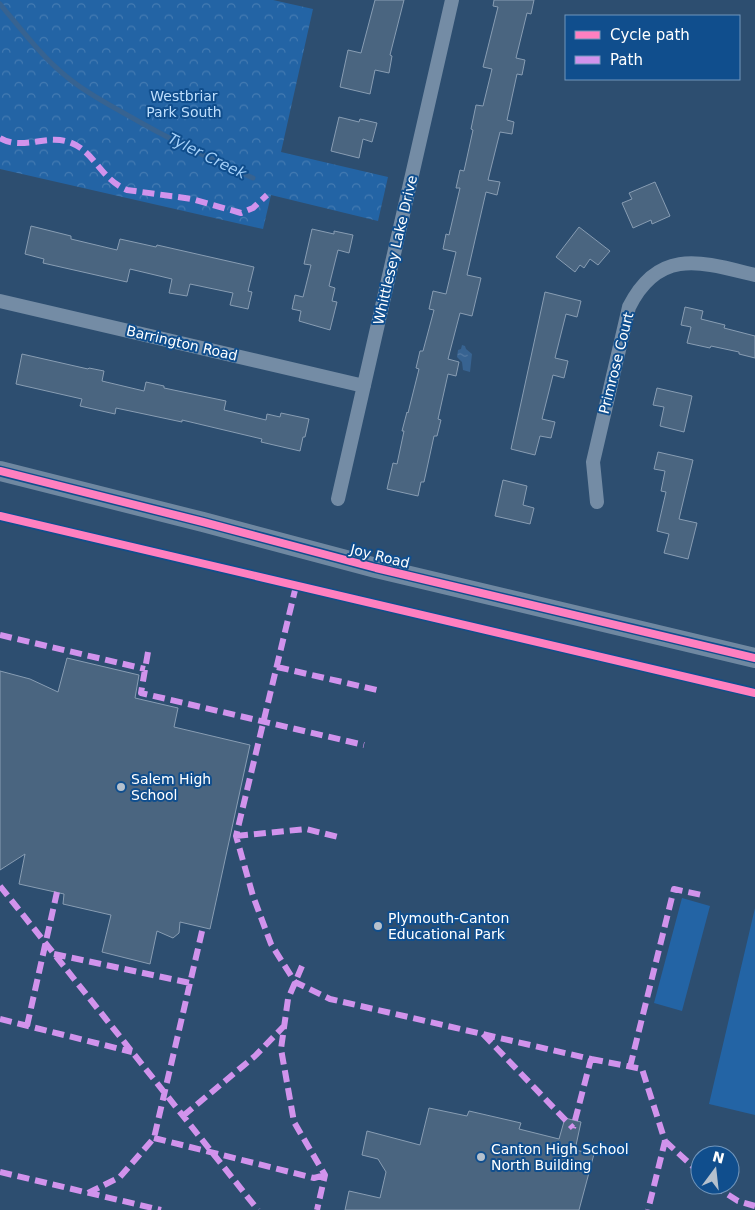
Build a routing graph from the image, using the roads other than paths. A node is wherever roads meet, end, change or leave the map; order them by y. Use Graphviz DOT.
graph roads {
  1 [pos="452,0"];
  2 [pos="755,275"];
  3 [pos="0,300"];
  4 [pos="364,386"];
  5 [pos="0,471"];
  6 [pos="338,499"];
  7 [pos="597,502"];
  8 [pos="755,658"];
  1 -- 4 [label="street, Whittlesey Lake Drive"];
  2 -- 7 [label="street, Primrose Court"];
  3 -- 4 [label="street, Barrington Road"];
  4 -- 6 [label="street, Whittlesey Lake Drive"];
  5 -- 8 [label="street, Joy Road"];
}
